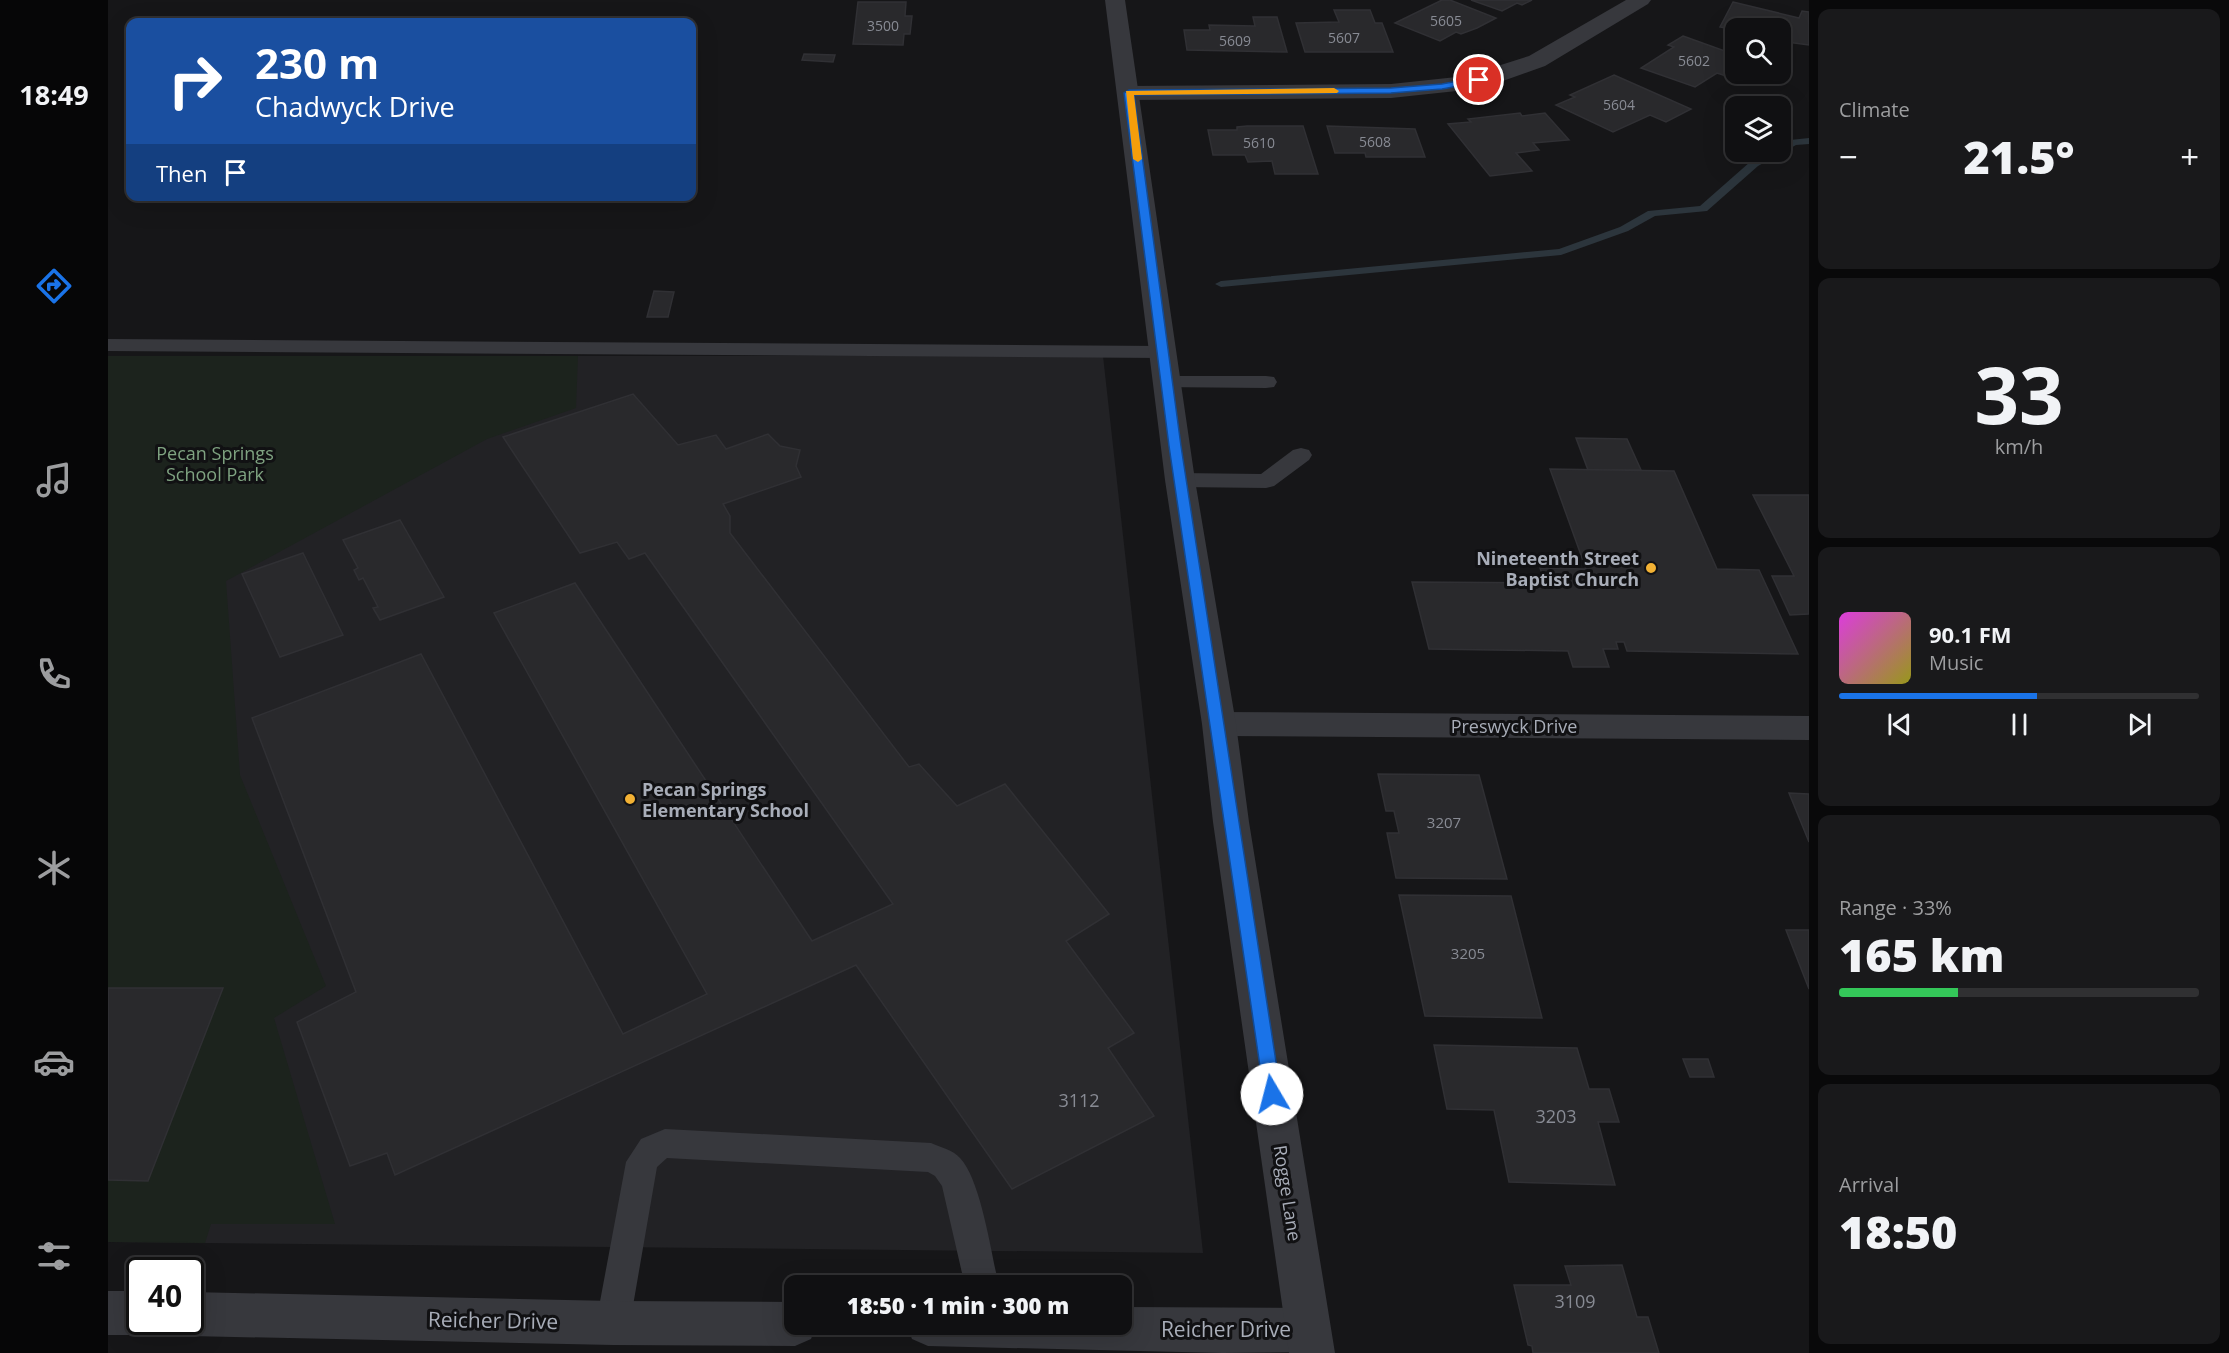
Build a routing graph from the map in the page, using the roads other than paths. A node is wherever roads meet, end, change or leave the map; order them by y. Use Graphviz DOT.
graph roads {
  1 [pos="1115,0"];
  2 [pos="1641,0"];
  3 [pos="1129,93"];
  4 [pos="108,345"];
  5 [pos="1162,352"];
  6 [pos="1166,382"];
  7 [pos="1266,382"];
  8 [pos="1301,455"];
  9 [pos="1180,480"];
  10 [pos="1219,724"];
  11 [pos="1809,728"];
  12 [pos="979,1275"];
  13 [pos="108,1313"];
  14 [pos="126,1313"];
  15 [pos="204,1314"];
  16 [pos="613,1323"];
  17 [pos="784,1324"];
  18 [pos="1132,1329"];
  19 [pos="1310,1341"];
  1 -- 3 [label="street, Rogge Lane"];
  2 -- 3 [label="street"];
  3 -- 5 [label="street, Rogge Lane"];
  4 -- 5 [label="lane"];
  5 -- 6 [label="street, Rogge Lane"];
  6 -- 7 [label="lane"];
  6 -- 9 [label="street, Rogge Lane"];
  8 -- 9 [label="lane"];
  9 -- 10 [label="street, Rogge Lane"];
  10 -- 11 [label="street, Preswyck Drive"];
  10 -- 19 [label="street, Rogge Lane"];
  12 -- 16 [label="lane"];
  13 -- 14 [label="street"];
  15 -- 16 [label="street, Reicher Drive"];
  16 -- 17 [label="street, Reicher Drive"];
  18 -- 19 [label="street, Reicher Drive"];
}
